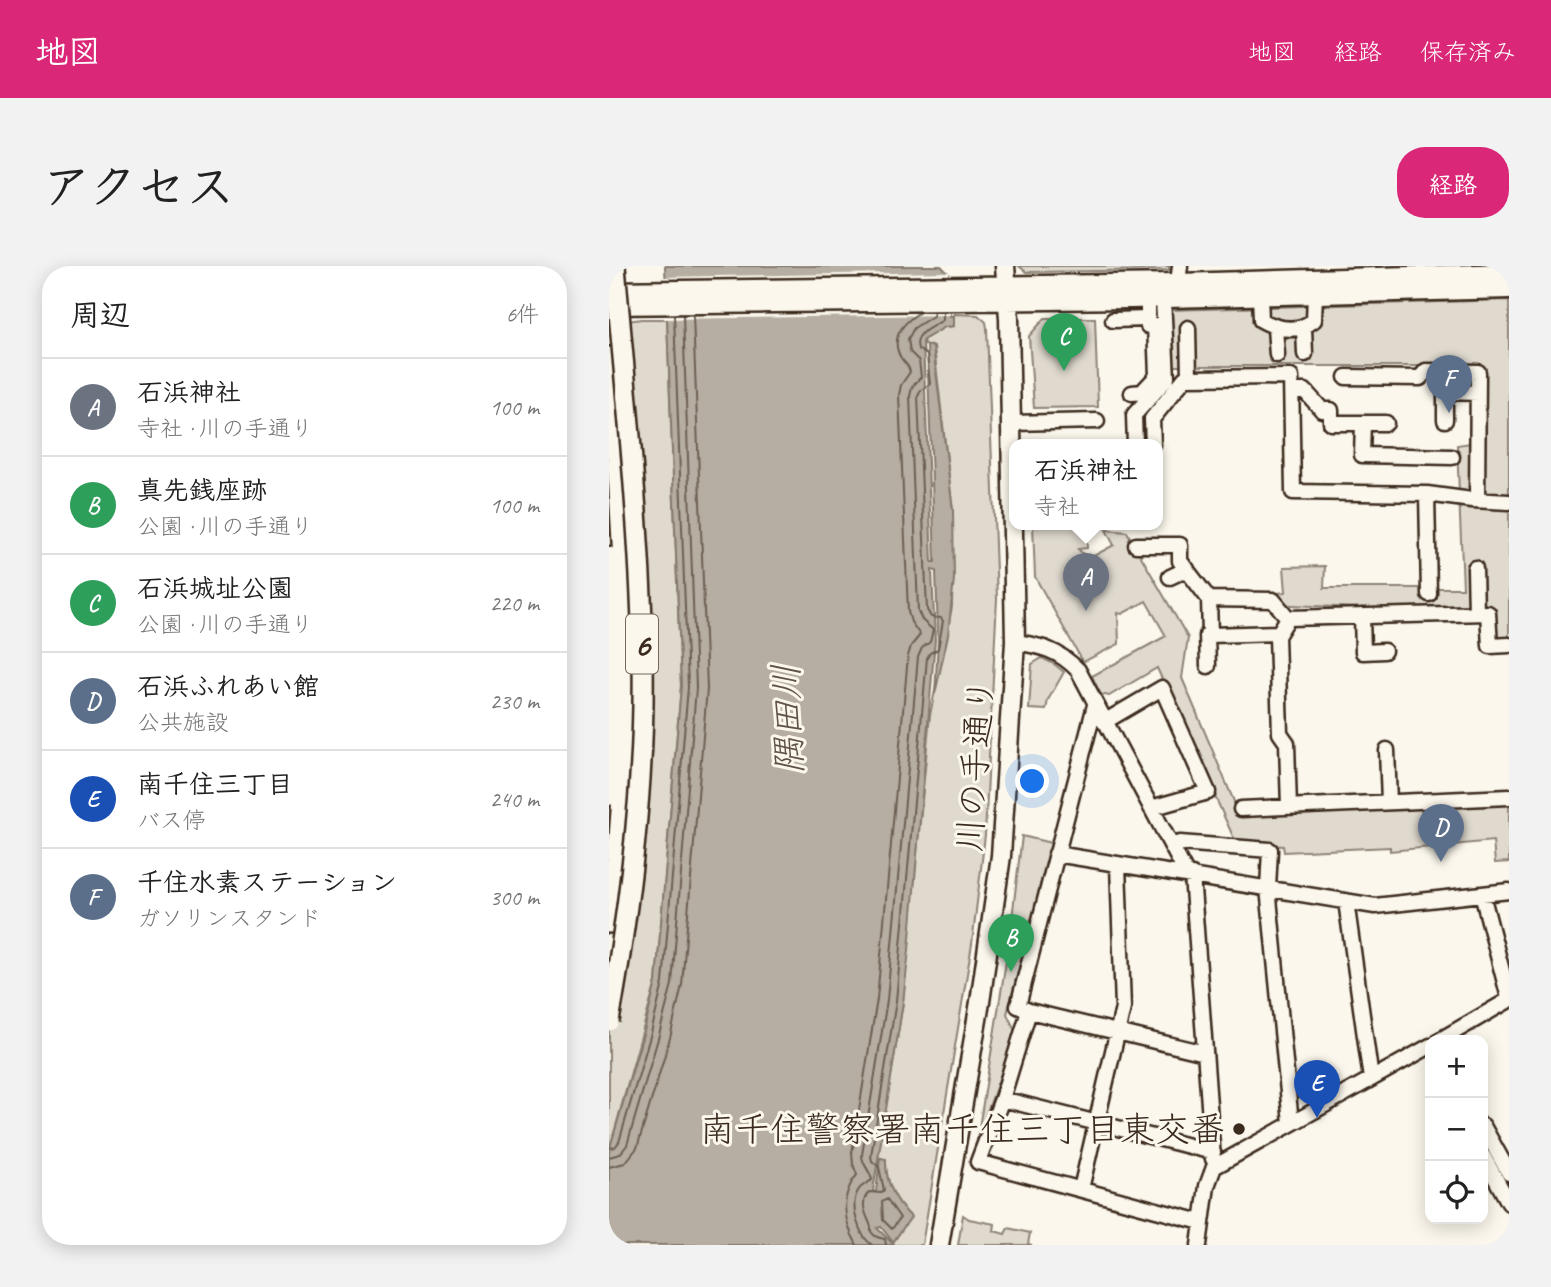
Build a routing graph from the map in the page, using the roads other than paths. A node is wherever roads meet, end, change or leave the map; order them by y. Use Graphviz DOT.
graph roads {
  1 [pos="615,266"];
  2 [pos="1005,266"];
  3 [pos="1479,270"];
  4 [pos="1386,272"];
  5 [pos="1509,273"];
  6 [pos="1179,275"];
  7 [pos="1264,281"];
  8 [pos="1509,289"];
  9 [pos="609,291"];
  10 [pos="1008,292"];
  11 [pos="1315,294"];
  12 [pos="638,297"];
  13 [pos="1156,298"];
  14 [pos="1113,299"];
  15 [pos="609,305"];
  16 [pos="1148,319"];
  17 [pos="1188,328"];
  18 [pos="1275,328"];
  19 [pos="1304,328"];
  20 [pos="1305,354"];
  21 [pos="1277,355"];
  22 [pos="609,357"];
  23 [pos="1346,377"];
  24 [pos="1189,378"];
  25 [pos="1292,391"];
  26 [pos="1132,393"];
  27 [pos="1478,393"];
  28 [pos="1445,420"];
  29 [pos="1097,421"];
  30 [pos="1011,423"];
  31 [pos="1363,423"];
  32 [pos="1386,423"];
  33 [pos="1011,439"];
  34 [pos="1135,439"];
  35 [pos="1153,439"];
  36 [pos="1452,457"];
  37 [pos="1427,494"];
  38 [pos="1477,500"];
  39 [pos="1509,502"];
  40 [pos="1013,530"];
  41 [pos="1136,545"];
  42 [pos="609,554"];
  43 [pos="1475,568"];
  44 [pos="1187,569"];
  45 [pos="1170,577"];
  46 [pos="1429,594"];
  47 [pos="1209,599"];
  48 [pos="1476,613"];
  49 [pos="1362,616"];
  50 [pos="1288,618"];
  51 [pos="1278,633"];
  52 [pos="1210,635"];
  53 [pos="1015,642"];
  54 [pos="1509,645"];
  55 [pos="1384,652"];
  56 [pos="1208,666"];
  57 [pos="1095,705"];
  58 [pos="1104,722"];
  59 [pos="1387,750"];
  60 [pos="1509,797"];
  61 [pos="609,798"];
  62 [pos="1389,802"];
  63 [pos="1151,807"];
  64 [pos="1289,807"];
  65 [pos="1241,809"];
  66 [pos="1172,845"];
  67 [pos="1056,854"];
  68 [pos="1118,865"];
  69 [pos="1189,875"];
  70 [pos="1268,888"];
  71 [pos="1509,891"];
  72 [pos="1482,894"];
  73 [pos="1346,901"];
  74 [pos="609,923"];
  75 [pos="1509,999"];
  76 [pos="1029,1012"];
  77 [pos="609,1021"];
  78 [pos="1118,1033"];
  79 [pos="1448,1035"];
  80 [pos="1425,1049"];
  81 [pos="1205,1053"];
  82 [pos="1371,1079"];
  83 [pos="1002,1099"];
  84 [pos="1097,1122"];
  85 [pos="1291,1123"];
  86 [pos="1488,1135"];
  87 [pos="1213,1152"];
  88 [pos="1486,1161"];
  89 [pos="1214,1167"];
  90 [pos="1509,1173"];
  91 [pos="1081,1189"];
  92 [pos="1509,1203"];
  93 [pos="1202,1222"];
  94 [pos="939,1245"];
  95 [pos="1199,1245"];
  1 -- 77 [label="highway, 6, bridge"];
  2 -- 10 [label="main road, 川の手通り"];
  3 -- 4 [label="main road"];
  3 -- 5 [label="main road"];
  4 -- 7 [label="main road"];
  6 -- 7 [label="main road"];
  6 -- 10 [label="main road"];
  7 -- 11 [label="main road"];
  7 -- 13 [label="main road"];
  7 -- 18 [label="street"];
  8 -- 11 [label="main road"];
  9 -- 12 [label="main road"];
  10 -- 12 [label="main road"];
  10 -- 14 [label="main road"];
  10 -- 30 [label="main road, 川の手通り"];
  11 -- 19 [label="street"];
  12 -- 15 [label="main road"];
  13 -- 14 [label="main road"];
  13 -- 16 [label="street"];
  13 -- 34 [label="street"];
  14 -- 16 [label="street"];
  16 -- 26 [label="street"];
  17 -- 24 [label="street"];
  18 -- 19 [label="street"];
  18 -- 21 [label="street"];
  19 -- 20 [label="street"];
  22 -- 74 [label="highway, 6"];
  23 -- 27 [label="street"];
  24 -- 25 [label="street"];
  24 -- 35 [label="street"];
  25 -- 31 [label="street"];
  25 -- 37 [label="street"];
  27 -- 28 [label="street"];
  27 -- 38 [label="street"];
  29 -- 30 [label="street"];
  30 -- 33 [label="main road, 川の手通り"];
  31 -- 32 [label="street"];
  31 -- 36 [label="street"];
  37 -- 38 [label="street"];
  37 -- 46 [label="street"];
  38 -- 39 [label="street"];
  40 -- 53 [label="main road, 川の手通り"];
  41 -- 44 [label="street"];
  42 -- 61 [label="street"];
  43 -- 48 [label="street"];
  44 -- 45 [label="street"];
  44 -- 47 [label="street"];
  47 -- 50 [label="street"];
  47 -- 52 [label="street"];
  48 -- 49 [label="street"];
  48 -- 54 [label="street"];
  49 -- 50 [label="street"];
  49 -- 55 [label="street"];
  50 -- 51 [label="street"];
  51 -- 52 [label="street"];
  51 -- 64 [label="street"];
  52 -- 56 [label="street"];
  53 -- 57 [label="street"];
  53 -- 94 [label="main road, 川の手通り"];
  57 -- 58 [label="street"];
  57 -- 67 [label="street"];
  58 -- 63 [label="street"];
  58 -- 63 [label="street"];
  59 -- 62 [label="street"];
  60 -- 62 [label="street"];
  62 -- 64 [label="street"];
  63 -- 66 [label="street"];
  64 -- 65 [label="street"];
  66 -- 69 [label="street"];
  66 -- 70 [label="street"];
  67 -- 68 [label="street"];
  67 -- 76 [label="street"];
  68 -- 69 [label="street"];
  68 -- 78 [label="street"];
  69 -- 70 [label="street"];
  69 -- 81 [label="street"];
  70 -- 73 [label="street"];
  70 -- 85 [label="street"];
  71 -- 72 [label="street"];
  72 -- 73 [label="street"];
  72 -- 75 [label="street"];
  73 -- 82 [label="street"];
  75 -- 79 [label="street"];
  76 -- 78 [label="street"];
  76 -- 83 [label="street"];
  78 -- 81 [label="street"];
  78 -- 84 [label="street"];
  80 -- 82 [label="street"];
  81 -- 87 [label="street"];
  82 -- 85 [label="street"];
  83 -- 84 [label="street"];
  83 -- 91 [label="street"];
  84 -- 87 [label="street"];
  84 -- 91 [label="street"];
  85 -- 89 [label="street"];
  86 -- 90 [label="street"];
  87 -- 89 [label="street"];
  88 -- 92 [label="street"];
  89 -- 93 [label="street"];
  91 -- 93 [label="street"];
  93 -- 95 [label="street"];
}
